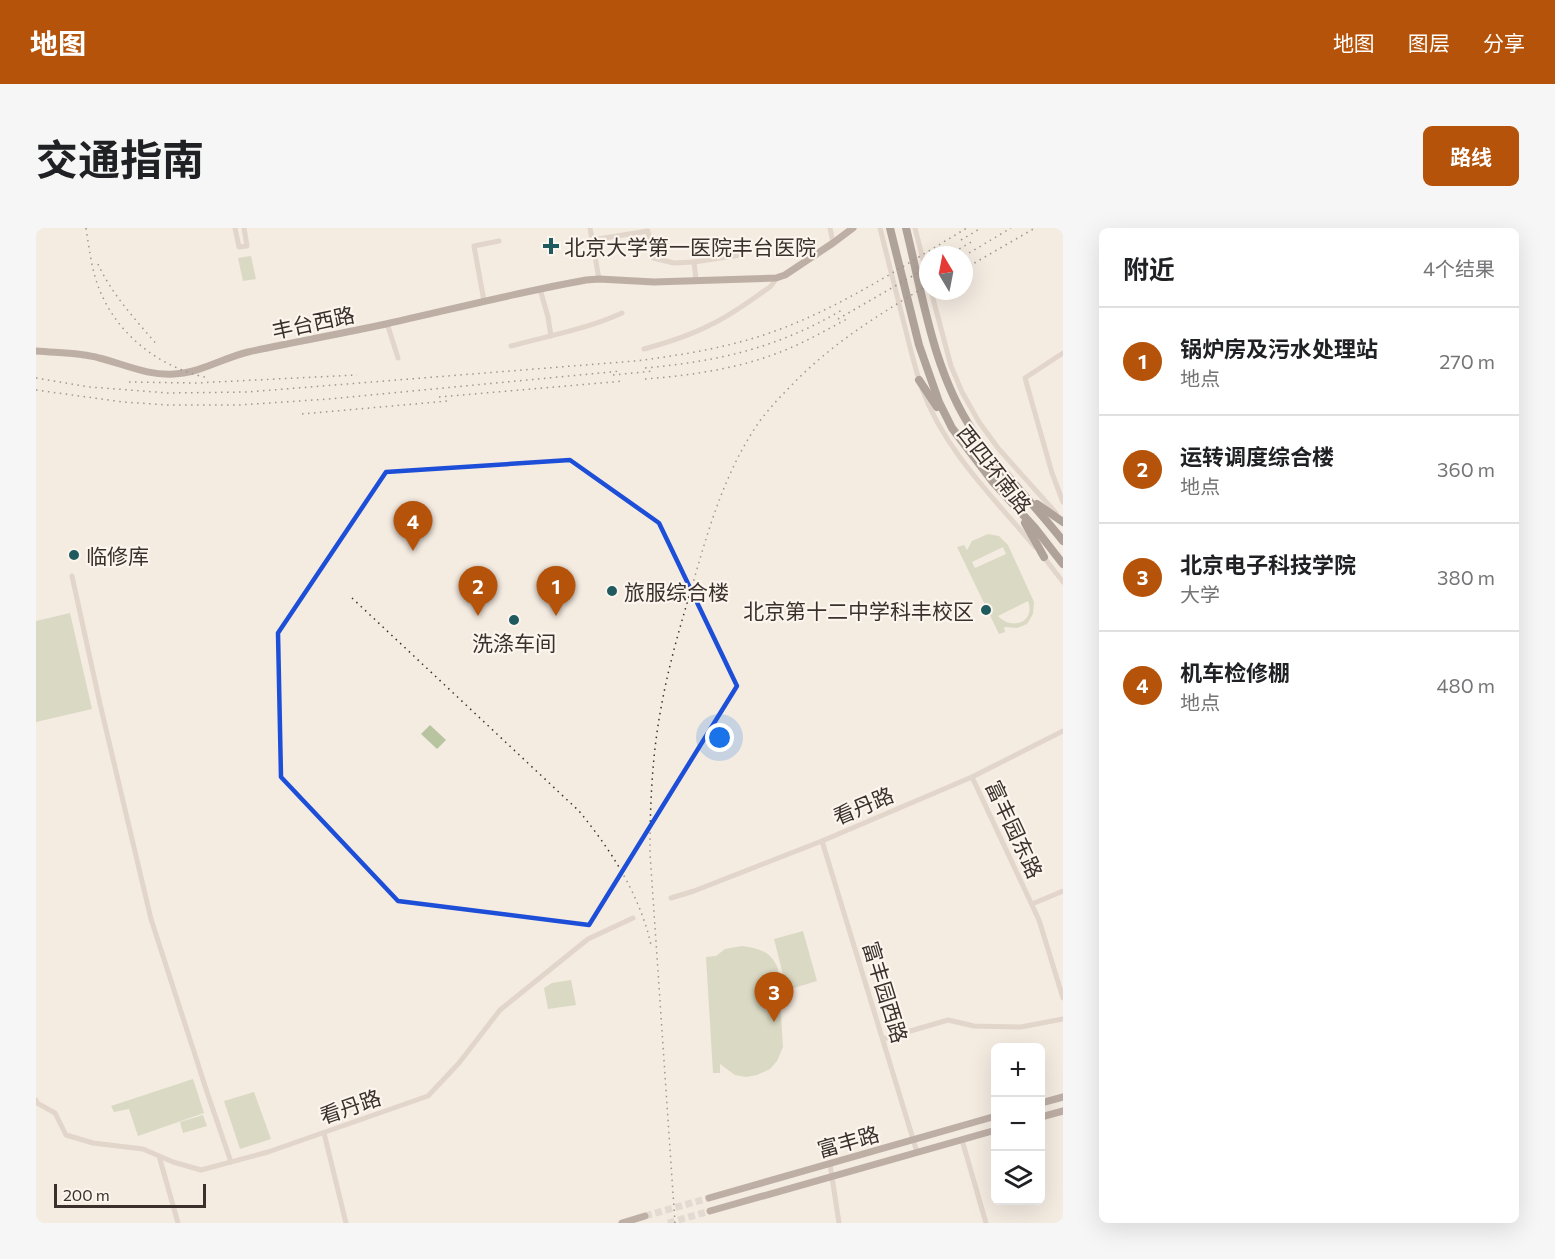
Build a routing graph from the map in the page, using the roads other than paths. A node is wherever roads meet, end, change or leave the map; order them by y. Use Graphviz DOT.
graph roads {
  1 [pos="235,228"];
  2 [pos="244,228"];
  3 [pos="590,228"];
  4 [pos="830,228"];
  5 [pos="860,228"];
  6 [pos="880,228"];
  7 [pos="890,228"];
  8 [pos="906,228"];
  9 [pos="915,228"];
  10 [pos="850,229"];
  11 [pos="592,240"];
  12 [pos="499,241"];
  13 [pos="833,243"];
  14 [pos="920,246"];
  15 [pos="740,255"];
  16 [pos="693,262"];
  17 [pos="776,278"];
  18 [pos="599,279"];
  19 [pos="696,280"];
  20 [pos="540,289"];
  21 [pos="933,300"];
  22 [pos="484,301"];
  23 [pos="621,313"];
  24 [pos="387,323"];
  25 [pos="551,336"];
  26 [pos="511,346"];
  27 [pos="644,349"];
  28 [pos="36,351"];
  29 [pos="1063,353"];
  30 [pos="398,358"];
  31 [pos="919,380"];
  32 [pos="952,428"];
  33 [pos="1029,499"];
  34 [pos="1063,502"];
  35 [pos="1018,510"];
  36 [pos="1063,522"];
  37 [pos="1063,541"];
  38 [pos="1044,557"];
  39 [pos="1062,563"];
  40 [pos="72,576"];
  41 [pos="1063,582"];
  42 [pos="1063,731"];
  43 [pos="972,777"];
  44 [pos="822,841"];
  45 [pos="1063,891"];
  46 [pos="671,898"];
  47 [pos="1032,904"];
  48 [pos="633,918"];
  49 [pos="1063,998"];
  50 [pos="1063,1019"];
  51 [pos="883,1039"];
  52 [pos="1063,1096"];
  53 [pos="36,1100"];
  54 [pos="1045,1102"];
  55 [pos="1063,1111"];
  56 [pos="991,1117"];
  57 [pos="1045,1117"];
  58 [pos="991,1131"];
  59 [pos="324,1132"];
  60 [pos="913,1140"];
  61 [pos="962,1140"];
  62 [pos="917,1152"];
  63 [pos="159,1156"];
  64 [pos="231,1162"];
  65 [pos="830,1164"];
  66 [pos="832,1176"];
  67 [pos="709,1198"];
  68 [pos="710,1211"];
  69 [pos="645,1216"];
  70 [pos="178,1223"];
  71 [pos="345,1223"];
  72 [pos="622,1223"];
  73 [pos="839,1223"];
  74 [pos="986,1223"];
  1 -- 2 [label="street"];
  3 -- 11 [label="street"];
  4 -- 13 [label="street"];
  5 -- 10 [label="main road"];
  6 -- 31 [label="street, 西四环南路"];
  7 -- 32 [label="highway, 西四环南路"];
  8 -- 33 [label="highway, 西四环南路"];
  9 -- 14 [label="street"];
  10 -- 13 [label="main road"];
  11 -- 16 [label="street"];
  11 -- 18 [label="street"];
  12 -- 22 [label="street"];
  13 -- 17 [label="main road"];
  15 -- 16 [label="street"];
  16 -- 19 [label="street"];
  17 -- 19 [label="main road, 丰台西路"];
  17 -- 27 [label="street"];
  18 -- 19 [label="main road, 丰台西路"];
  18 -- 20 [label="main road, 丰台西路"];
  20 -- 22 [label="main road, 丰台西路"];
  20 -- 25 [label="street"];
  21 -- 36 [label="street, 西四环南路"];
  22 -- 24 [label="main road, 丰台西路"];
  23 -- 25 [label="street"];
  24 -- 28 [label="main road, 丰台西路"];
  24 -- 30 [label="street"];
  25 -- 26 [label="street"];
  29 -- 34 [label="street"];
  31 -- 32 [label="highway"];
  31 -- 38 [label="street, 西四环南路"];
  32 -- 35 [label="highway, 西四环南路"];
  33 -- 36 [label="highway"];
  33 -- 37 [label="highway, 西四环南路"];
  35 -- 38 [label="highway"];
  35 -- 39 [label="highway, 西四环南路"];
  38 -- 41 [label="street, 西四环南路"];
  40 -- 64 [label="street"];
  42 -- 43 [label="street, 看丹路"];
  43 -- 44 [label="street, 看丹路"];
  43 -- 47 [label="street, 富丰园东路"];
  44 -- 46 [label="street, 看丹路"];
  44 -- 51 [label="street, 富丰园西路"];
  45 -- 47 [label="street"];
  47 -- 49 [label="street, 富丰园东路"];
  48 -- 59 [label="street, 看丹路"];
  50 -- 51 [label="street"];
  51 -- 60 [label="street, 富丰园西路"];
  52 -- 54 [label="main road"];
  53 -- 63 [label="street, 看丹路"];
  55 -- 57 [label="main road"];
  56 -- 60 [label="main road, 富丰路"];
  58 -- 61 [label="main road, 富丰路"];
  59 -- 64 [label="street, 看丹路"];
  59 -- 71 [label="street"];
  60 -- 62 [label="street, 富丰园西路"];
  60 -- 65 [label="main road, 富丰路"];
  61 -- 62 [label="main road, 富丰路"];
  61 -- 74 [label="street"];
  62 -- 66 [label="main road, 富丰路"];
  63 -- 64 [label="street, 看丹路"];
  63 -- 70 [label="street"];
  65 -- 66 [label="street"];
  65 -- 67 [label="main road, 富丰路"];
  66 -- 68 [label="main road, 富丰路"];
  66 -- 73 [label="street"];
  69 -- 72 [label="main road"];
}
